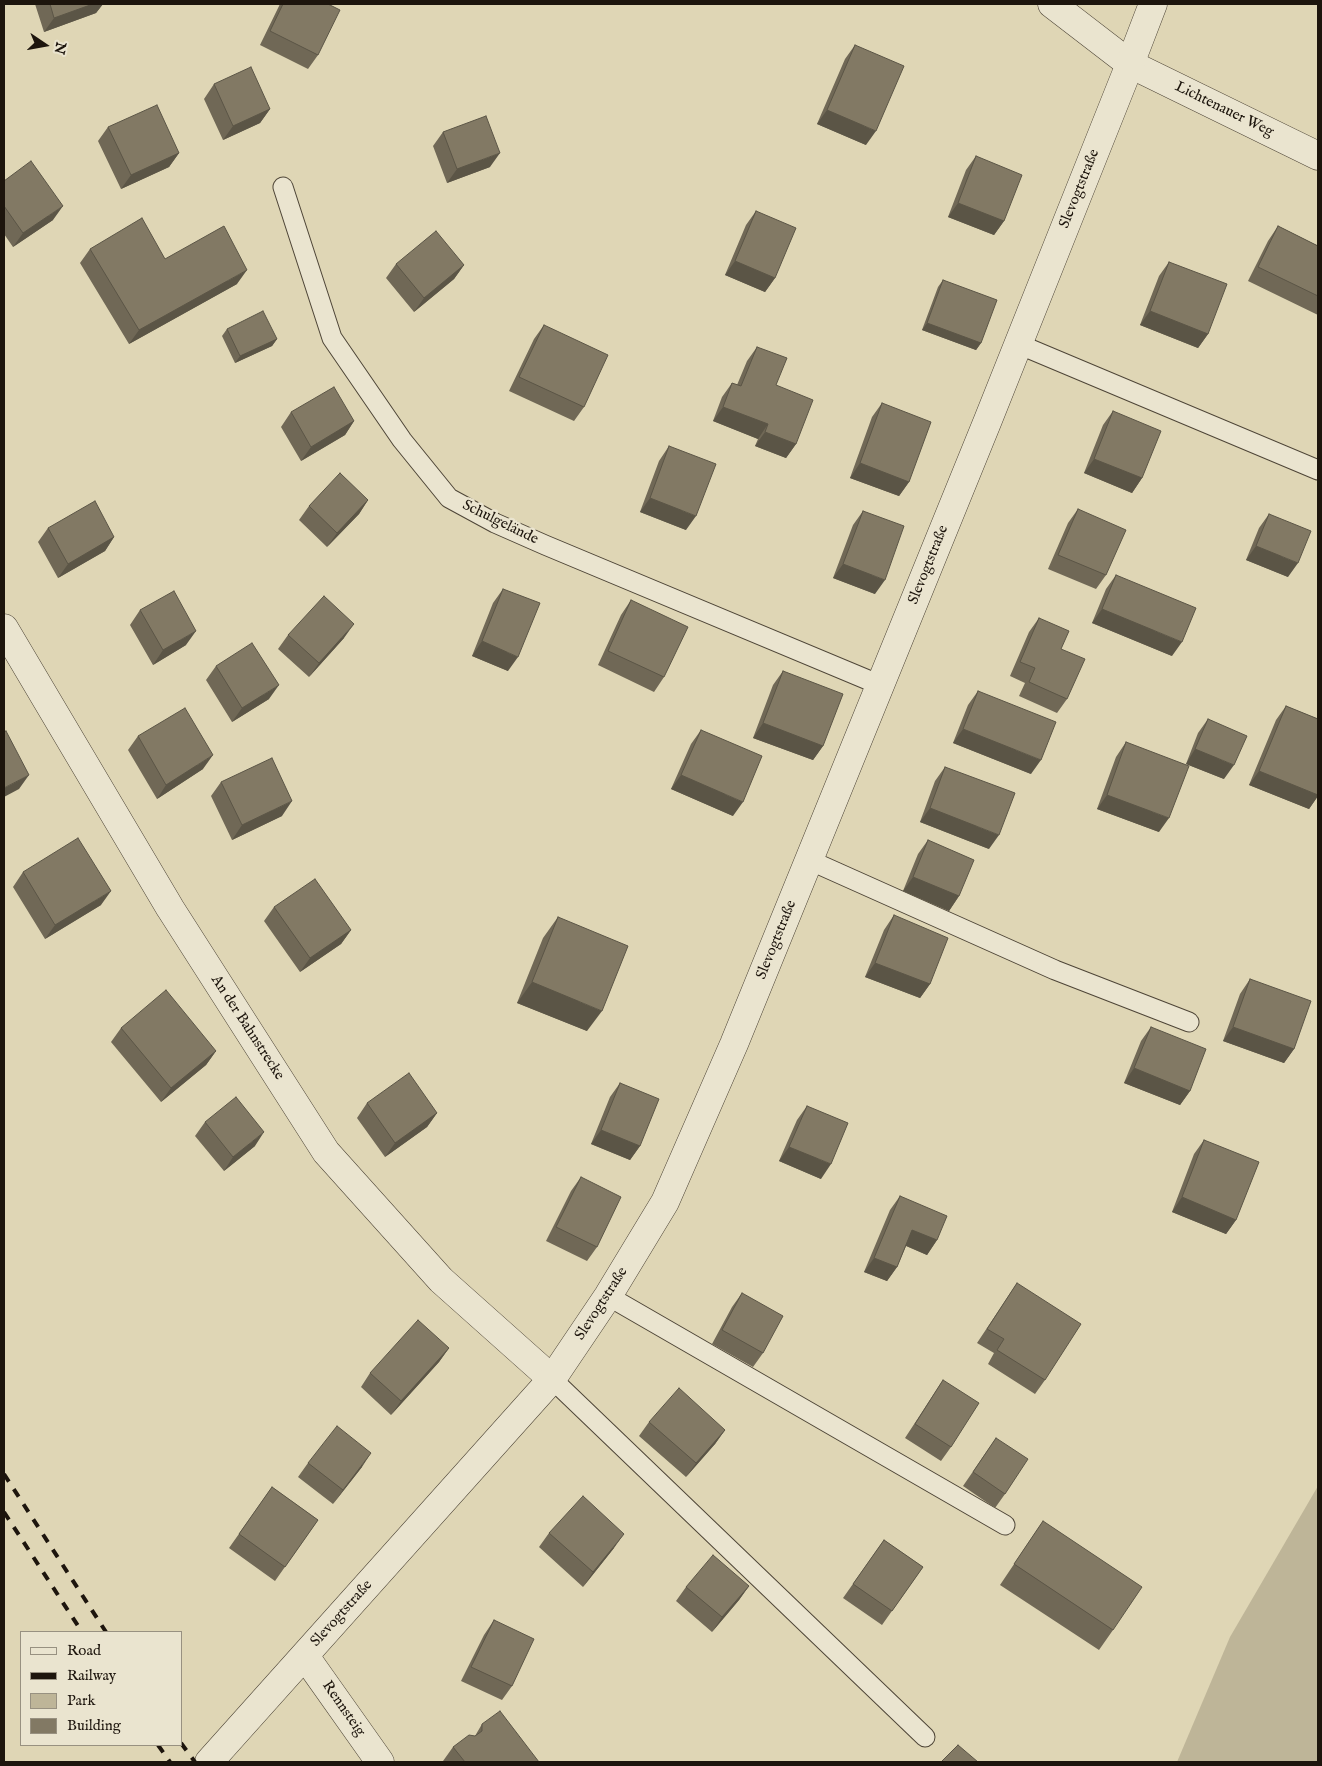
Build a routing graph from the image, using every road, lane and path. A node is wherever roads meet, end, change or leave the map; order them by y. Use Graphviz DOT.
graph roads {
  1 [pos="1052,4"];
  2 [pos="1153,4"];
  3 [pos="1130,64"];
  4 [pos="1318,156"];
  5 [pos="283,187"];
  6 [pos="1018,344"];
  7 [pos="1318,470"];
  8 [pos="4,628"];
  9 [pos="880,685"];
  10 [pos="809,860"];
  11 [pos="1190,1022"];
  12 [pos="608,1296"];
  13 [pos="552,1379"];
  14 [pos="1005,1525"];
  15 [pos="305,1656"];
  16 [pos="925,1737"];
  17 [pos="209,1762"];
  18 [pos="380,1762"];
  1 -- 3 [label="street, Lichtenauer Weg"];
  2 -- 3 [label="street, Slevogtstraße"];
  3 -- 4 [label="street, Lichtenauer Weg"];
  3 -- 6 [label="street, Slevogtstraße"];
  5 -- 9 [label="lane, Schulgelände"];
  6 -- 7 [label="lane"];
  6 -- 9 [label="street, Slevogtstraße"];
  8 -- 13 [label="street, An der Bahnstrecke"];
  9 -- 10 [label="street, Slevogtstraße"];
  10 -- 11 [label="lane"];
  10 -- 12 [label="street, Slevogtstraße"];
  12 -- 13 [label="street, Slevogtstraße"];
  12 -- 14 [label="lane"];
  13 -- 15 [label="street, Slevogtstraße"];
  13 -- 16 [label="lane"];
  15 -- 17 [label="street, Slevogtstraße"];
  15 -- 18 [label="street, Rennsteig"];
}
